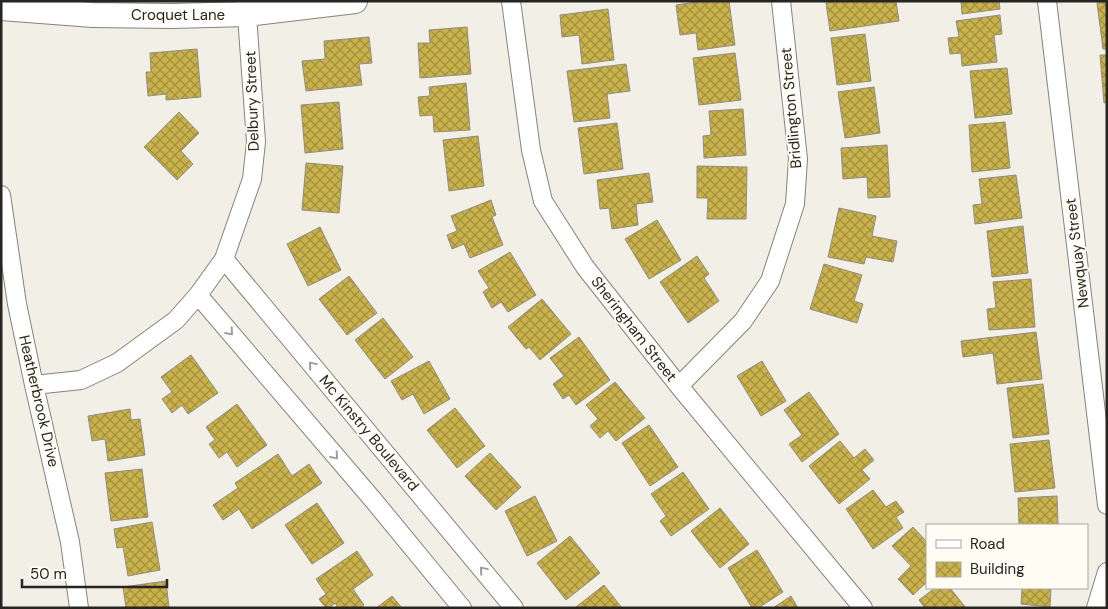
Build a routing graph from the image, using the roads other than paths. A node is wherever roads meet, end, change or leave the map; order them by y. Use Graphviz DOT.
graph roads {
  1 [pos="355,1"];
  2 [pos="511,1"];
  3 [pos="781,1"];
  4 [pos="1047,1"];
  5 [pos="1,8"];
  6 [pos="247,8"];
  7 [pos="1,195"];
  8 [pos="224,259"];
  9 [pos="198,295"];
  10 [pos="34,385"];
  11 [pos="679,386"];
  12 [pos="1107,505"];
  13 [pos="1107,572"];
  14 [pos="79,608"];
  15 [pos="462,608"];
  16 [pos="514,608"];
  17 [pos="863,608"];
  18 [pos="1096,608"];
  1 -- 6 [label="street, Croquet Lane"];
  2 -- 11 [label="street, Sheringham Street"];
  3 -- 11 [label="street, Bridlington Street"];
  4 -- 12 [label="street, Newquay Street"];
  5 -- 6 [label="street, Croquet Lane"];
  6 -- 8 [label="street, Delbury Street"];
  7 -- 10 [label="street, Heatherbrook Drive"];
  8 -- 9 [label="street, Delbury Street"];
  16 -- 8 [label="street, Mc Kinstry Boulevard, one-way"];
  9 -- 10 [label="street, Delbury Street"];
  9 -- 15 [label="street, one-way"];
  10 -- 14 [label="street, Heatherbrook Drive"];
  11 -- 17 [label="street, Sheringham Street"];
  13 -- 18 [label="street"];
}
